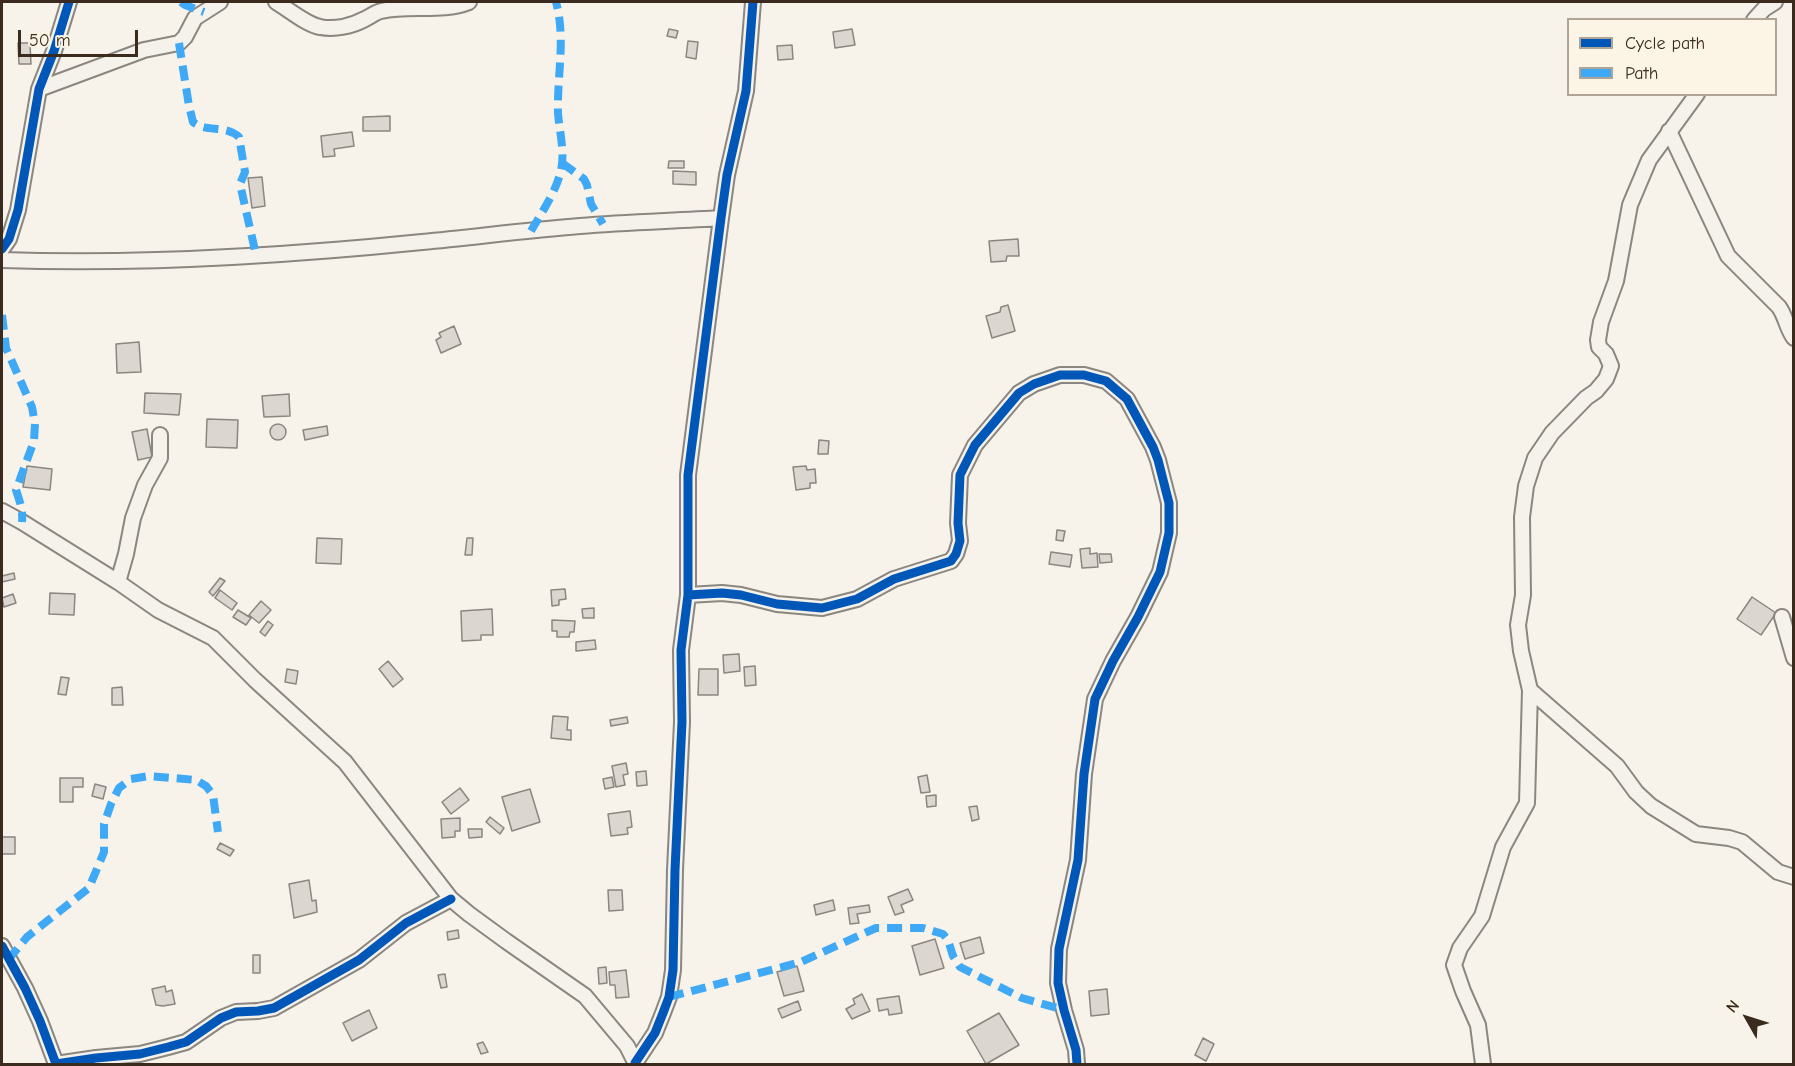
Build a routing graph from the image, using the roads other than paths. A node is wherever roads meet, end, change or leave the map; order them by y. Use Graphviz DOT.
graph roads {
  1 [pos="69,2"];
  2 [pos="220,2"];
  3 [pos="276,2"];
  4 [pos="469,2"];
  5 [pos="753,2"];
  6 [pos="1776,2"];
  7 [pos="1756,18"];
  8 [pos="39,89"];
  9 [pos="1696,96"];
  10 [pos="1670,132"];
  11 [pos="721,218"];
  12 [pos="2,249"];
  13 [pos="2,260"];
  14 [pos="1794,338"];
  15 [pos="160,435"];
  16 [pos="2,511"];
  17 [pos="118,582"];
  18 [pos="688,595"];
  19 [pos="1782,617"];
  20 [pos="1794,658"];
  21 [pos="1530,690"];
  22 [pos="1794,877"];
  23 [pos="451,898"];
  24 [pos="2,946"];
  25 [pos="56,1064"];
  26 [pos="636,1064"];
  27 [pos="1077,1065"];
  28 [pos="1483,1065"];
  1 -- 8 [label="street"];
  2 -- 8 [label="street"];
  3 -- 4 [label="street"];
  5 -- 11 [label="street"];
  6 -- 7 [label="street"];
  8 -- 12 [label="street"];
  9 -- 10 [label="street"];
  10 -- 14 [label="street"];
  10 -- 21 [label="street"];
  11 -- 13 [label="street"];
  11 -- 18 [label="street"];
  15 -- 17 [label="street"];
  16 -- 17 [label="street"];
  17 -- 23 [label="street"];
  18 -- 26 [label="street"];
  18 -- 27 [label="street"];
  19 -- 20 [label="street"];
  21 -- 22 [label="street"];
  21 -- 28 [label="street"];
  23 -- 25 [label="street"];
  23 -- 26 [label="street"];
  24 -- 25 [label="street"];
}
